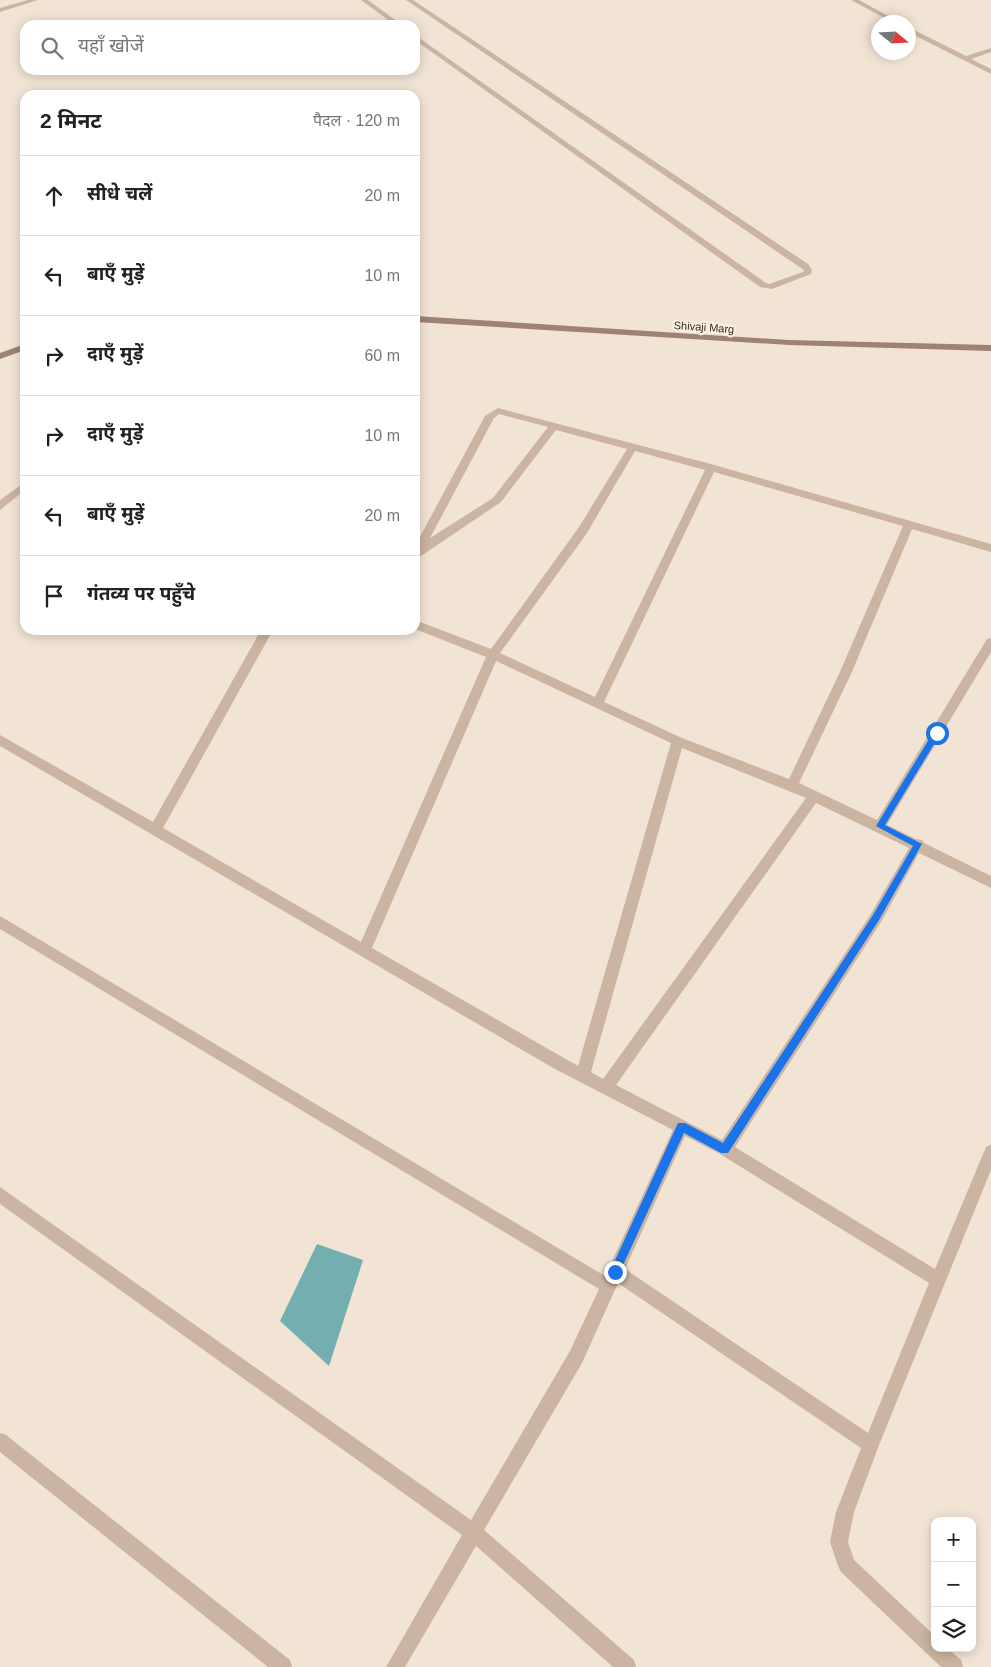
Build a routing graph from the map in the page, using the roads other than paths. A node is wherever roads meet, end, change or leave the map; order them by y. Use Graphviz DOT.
graph roads {
  1 [pos="35,0"];
  2 [pos="364,0"];
  3 [pos="409,0"];
  4 [pos="854,0"];
  5 [pos="0,10"];
  6 [pos="883,15"];
  7 [pos="392,20"];
  8 [pos="916,33"];
  9 [pos="420,41"];
  10 [pos="991,50"];
  11 [pos="965,59"];
  12 [pos="991,72"];
  13 [pos="420,319"];
  14 [pos="991,348"];
  15 [pos="20,349"];
  16 [pos="0,356"];
  17 [pos="554,426"];
  18 [pos="632,448"];
  19 [pos="710,467"];
  20 [pos="20,489"];
  21 [pos="0,506"];
  22 [pos="909,523"];
  23 [pos="420,546"];
  24 [pos="991,548"];
  25 [pos="420,550"];
  26 [pos="420,626"];
  27 [pos="264,635"];
  28 [pos="991,642"];
  29 [pos="493,655"];
  30 [pos="597,705"];
  31 [pos="0,740"];
  32 [pos="678,741"];
  33 [pos="792,785"];
  34 [pos="814,796"];
  35 [pos="880,826"];
  36 [pos="155,830"];
  37 [pos="918,844"];
  38 [pos="991,882"];
  39 [pos="0,922"];
  40 [pos="364,951"];
  41 [pos="583,1075"];
  42 [pos="606,1087"];
  43 [pos="682,1127"];
  44 [pos="725,1149"];
  45 [pos="991,1152"];
  46 [pos="0,1195"];
  47 [pos="612,1279"];
  48 [pos="937,1279"];
  49 [pos="0,1441"];
  50 [pos="871,1445"];
  51 [pos="473,1532"];
  52 [pos="283,1667"];
  53 [pos="395,1667"];
  54 [pos="627,1667"];
  55 [pos="954,1667"];
  1 -- 5 [label="street"];
  2 -- 7 [label="street"];
  3 -- 9 [label="street"];
  4 -- 6 [label="street"];
  8 -- 11 [label="street"];
  10 -- 11 [label="street"];
  11 -- 12 [label="street"];
  13 -- 14 [label="main road, Shivaji Marg"];
  15 -- 16 [label="main road"];
  17 -- 18 [label="street"];
  17 -- 23 [label="street"];
  17 -- 25 [label="street"];
  18 -- 19 [label="street"];
  18 -- 29 [label="street"];
  19 -- 22 [label="street"];
  19 -- 30 [label="street"];
  20 -- 21 [label="street"];
  22 -- 24 [label="street"];
  22 -- 33 [label="street"];
  26 -- 29 [label="street"];
  27 -- 36 [label="street"];
  28 -- 35 [label="street"];
  29 -- 30 [label="street"];
  29 -- 40 [label="street"];
  30 -- 32 [label="street"];
  31 -- 36 [label="street"];
  32 -- 33 [label="street"];
  32 -- 41 [label="street"];
  33 -- 34 [label="street"];
  34 -- 35 [label="street"];
  34 -- 42 [label="street"];
  35 -- 37 [label="street"];
  36 -- 40 [label="street"];
  37 -- 38 [label="street"];
  37 -- 44 [label="street"];
  39 -- 47 [label="street"];
  40 -- 41 [label="street"];
  41 -- 42 [label="street"];
  42 -- 43 [label="street"];
  43 -- 44 [label="street"];
  43 -- 47 [label="street"];
  44 -- 48 [label="street"];
  45 -- 48 [label="street"];
  46 -- 51 [label="street"];
  47 -- 50 [label="street"];
  47 -- 51 [label="street"];
  48 -- 50 [label="street"];
  49 -- 52 [label="street"];
  50 -- 55 [label="street"];
  51 -- 53 [label="street"];
  51 -- 54 [label="street"];
}
